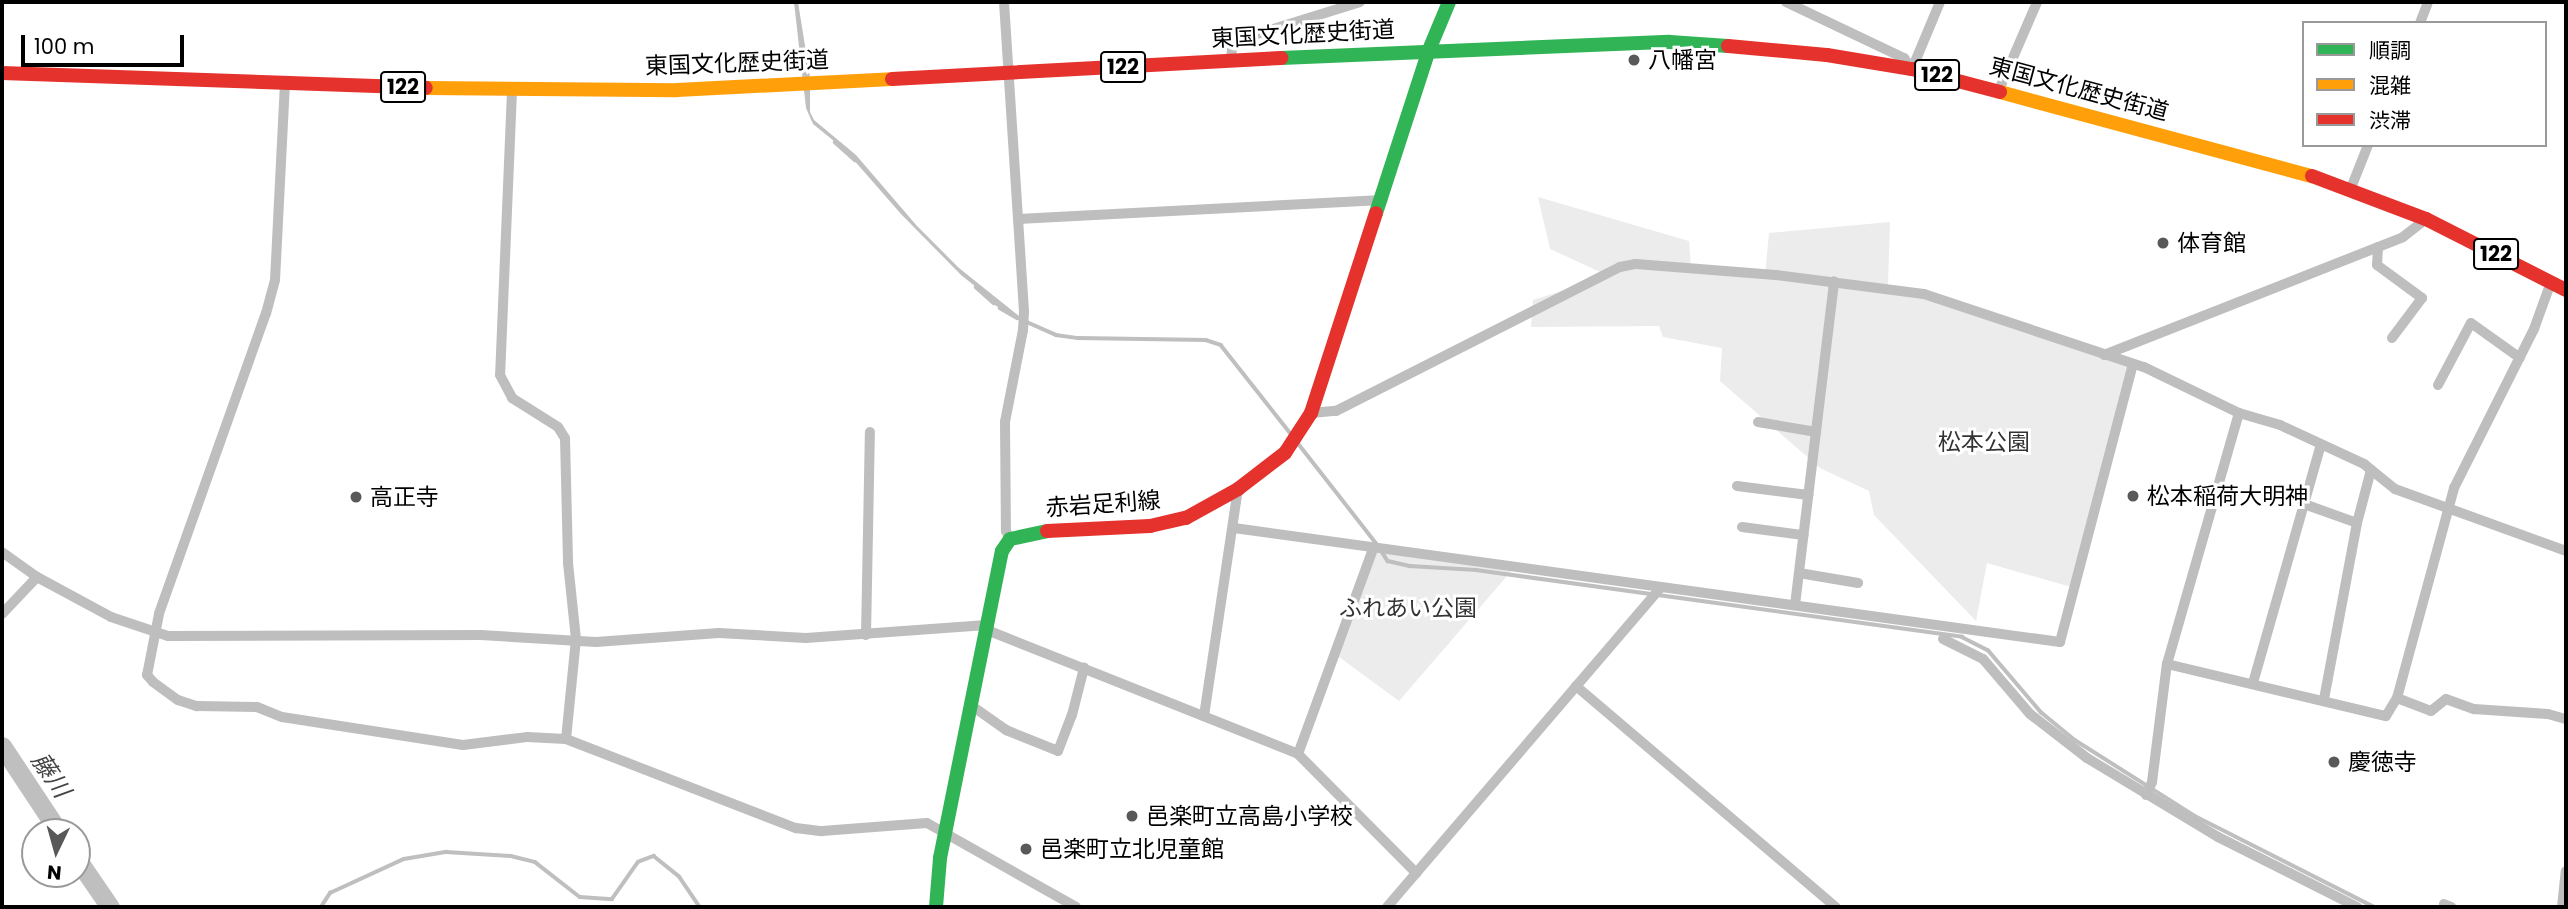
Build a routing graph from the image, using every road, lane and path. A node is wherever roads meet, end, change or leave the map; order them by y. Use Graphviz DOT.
graph roads {
  1 [pos="1004,2"];
  2 [pos="1360,2"];
  3 [pos="1449,2"];
  4 [pos="1786,2"];
  5 [pos="1940,2"];
  6 [pos="2037,2"];
  7 [pos="2428,2"];
  8 [pos="2421,21"];
  9 [pos="1429,50"];
  10 [pos="1231,61"];
  11 [pos="1912,69"];
  12 [pos="2,73"];
  13 [pos="1009,74"];
  14 [pos="285,83"];
  15 [pos="1999,90"];
  16 [pos="512,91"];
  17 [pos="2367,147"];
  18 [pos="2351,188"];
  19 [pos="1383,200"];
  20 [pos="1018,219"];
  21 [pos="2426,219"];
  22 [pos="2378,247"];
  23 [pos="1834,281"];
  24 [pos="2551,282"];
  25 [pos="2566,290"];
  26 [pos="2392,338"];
  27 [pos="2104,355"];
  28 [pos="2520,358"];
  29 [pos="2133,364"];
  30 [pos="2438,385"];
  31 [pos="2239,412"];
  32 [pos="1311,413"];
  33 [pos="1758,422"];
  34 [pos="870,432"];
  35 [pos="1816,432"];
  36 [pos="2321,444"];
  37 [pos="2371,470"];
  38 [pos="1737,486"];
  39 [pos="1238,489"];
  40 [pos="1808,495"];
  41 [pos="2304,504"];
  42 [pos="2449,507"];
  43 [pos="2357,523"];
  44 [pos="1742,527"];
  45 [pos="1234,528"];
  46 [pos="1803,535"];
  47 [pos="1010,539"];
  48 [pos="1373,549"];
  49 [pos="2566,551"];
  50 [pos="2,552"];
  51 [pos="1799,573"];
  52 [pos="37,576"];
  53 [pos="1858,583"];
  54 [pos="1661,587"];
  55 [pos="1795,605"];
  56 [pos="2,614"];
  57 [pos="987,628"];
  58 [pos="153,634"];
  59 [pos="866,635"];
  60 [pos="576,639"];
  61 [pos="1943,639"];
  62 [pos="2167,664"];
  63 [pos="1083,668"];
  64 [pos="2253,682"];
  65 [pos="1576,686"];
  66 [pos="2397,698"];
  67 [pos="2324,699"];
  68 [pos="972,706"];
  69 [pos="1204,716"];
  70 [pos="2566,719"];
  71 [pos="566,739"];
  72 [pos="1298,754"];
  73 [pos="2146,795"];
  74 [pos="945,831"];
  75 [pos="2566,872"];
  76 [pos="1416,873"];
  77 [pos="936,907"];
  78 [pos="1076,907"];
  79 [pos="1387,907"];
  80 [pos="1836,907"];
  81 [pos="2357,907"];
  82 [pos="2562,907"];
  1 -- 13 [label="street"];
  2 -- 10 [label="street"];
  3 -- 9 [label="main road, 赤岩足利線"];
  4 -- 11 [label="street"];
  5 -- 11 [label="street"];
  6 -- 15 [label="street"];
  7 -- 8 [label="street"];
  9 -- 10 [label="main road, 東国文化歴史街道 / 122"];
  9 -- 11 [label="main road, 東国文化歴史街道 / 122"];
  9 -- 19 [label="main road, 赤岩足利線"];
  10 -- 13 [label="main road, 東国文化歴史街道 / 122"];
  11 -- 15 [label="main road, 東国文化歴史街道 / 122"];
  12 -- 14 [label="main road, 東国文化歴史街道 / 122"];
  13 -- 16 [label="main road, 東国文化歴史街道 / 122"];
  13 -- 20 [label="street"];
  14 -- 16 [label="main road, 東国文化歴史街道 / 122"];
  14 -- 58 [label="street"];
  15 -- 18 [label="main road, 東国文化歴史街道 / 122"];
  16 -- 60 [label="street"];
  17 -- 18 [label="street"];
  18 -- 21 [label="main road, 東国文化歴史街道 / 122"];
  19 -- 20 [label="street"];
  19 -- 32 [label="main road, 赤岩足利線"];
  20 -- 47 [label="street"];
  21 -- 22 [label="street"];
  21 -- 24 [label="main road, 東国文化歴史街道 / 122"];
  22 -- 26 [label="street"];
  22 -- 27 [label="street"];
  23 -- 27 [label="street"];
  23 -- 32 [label="street"];
  23 -- 35 [label="street"];
  24 -- 25 [label="main road, 東国文化歴史街道 / 122"];
  24 -- 28 [label="street"];
  27 -- 29 [label="street"];
  28 -- 30 [label="street"];
  28 -- 42 [label="street"];
  29 -- 31 [label="street"];
  29 -- 55 [label="street"];
  31 -- 36 [label="street"];
  31 -- 62 [label="street"];
  32 -- 39 [label="main road, 赤岩足利線"];
  33 -- 35 [label="street"];
  34 -- 59 [label="street"];
  35 -- 40 [label="street"];
  36 -- 37 [label="street"];
  36 -- 41 [label="street"];
  37 -- 42 [label="street"];
  37 -- 43 [label="street"];
  38 -- 40 [label="street"];
  39 -- 45 [label="street"];
  39 -- 47 [label="main road, 赤岩足利線"];
  40 -- 46 [label="street"];
  41 -- 43 [label="street"];
  41 -- 64 [label="street"];
  42 -- 49 [label="street"];
  42 -- 66 [label="street"];
  43 -- 67 [label="street"];
  44 -- 46 [label="street"];
  45 -- 48 [label="street"];
  45 -- 69 [label="street"];
  46 -- 51 [label="street"];
  47 -- 57 [label="main road"];
  48 -- 54 [label="street"];
  48 -- 72 [label="street"];
  50 -- 52 [label="street"];
  51 -- 53 [label="street"];
  51 -- 55 [label="street"];
  52 -- 56 [label="street"];
  52 -- 58 [label="street"];
  54 -- 55 [label="street"];
  54 -- 65 [label="street"];
  57 -- 59 [label="street"];
  57 -- 63 [label="street"];
  57 -- 68 [label="main road"];
  58 -- 60 [label="street"];
  58 -- 71 [label="street"];
  59 -- 60 [label="street"];
  60 -- 71 [label="street"];
  61 -- 73 [label="street"];
  62 -- 64 [label="street"];
  62 -- 73 [label="street"];
  63 -- 68 [label="street"];
  63 -- 69 [label="street"];
  64 -- 67 [label="street"];
  65 -- 76 [label="street"];
  65 -- 80 [label="street"];
  66 -- 67 [label="street"];
  66 -- 70 [label="street"];
  68 -- 74 [label="main road"];
  69 -- 72 [label="street"];
  71 -- 74 [label="street"];
  72 -- 76 [label="street"];
  73 -- 81 [label="street"];
  74 -- 77 [label="main road"];
  74 -- 78 [label="street"];
  75 -- 82 [label="street"];
  76 -- 79 [label="street"];
}
